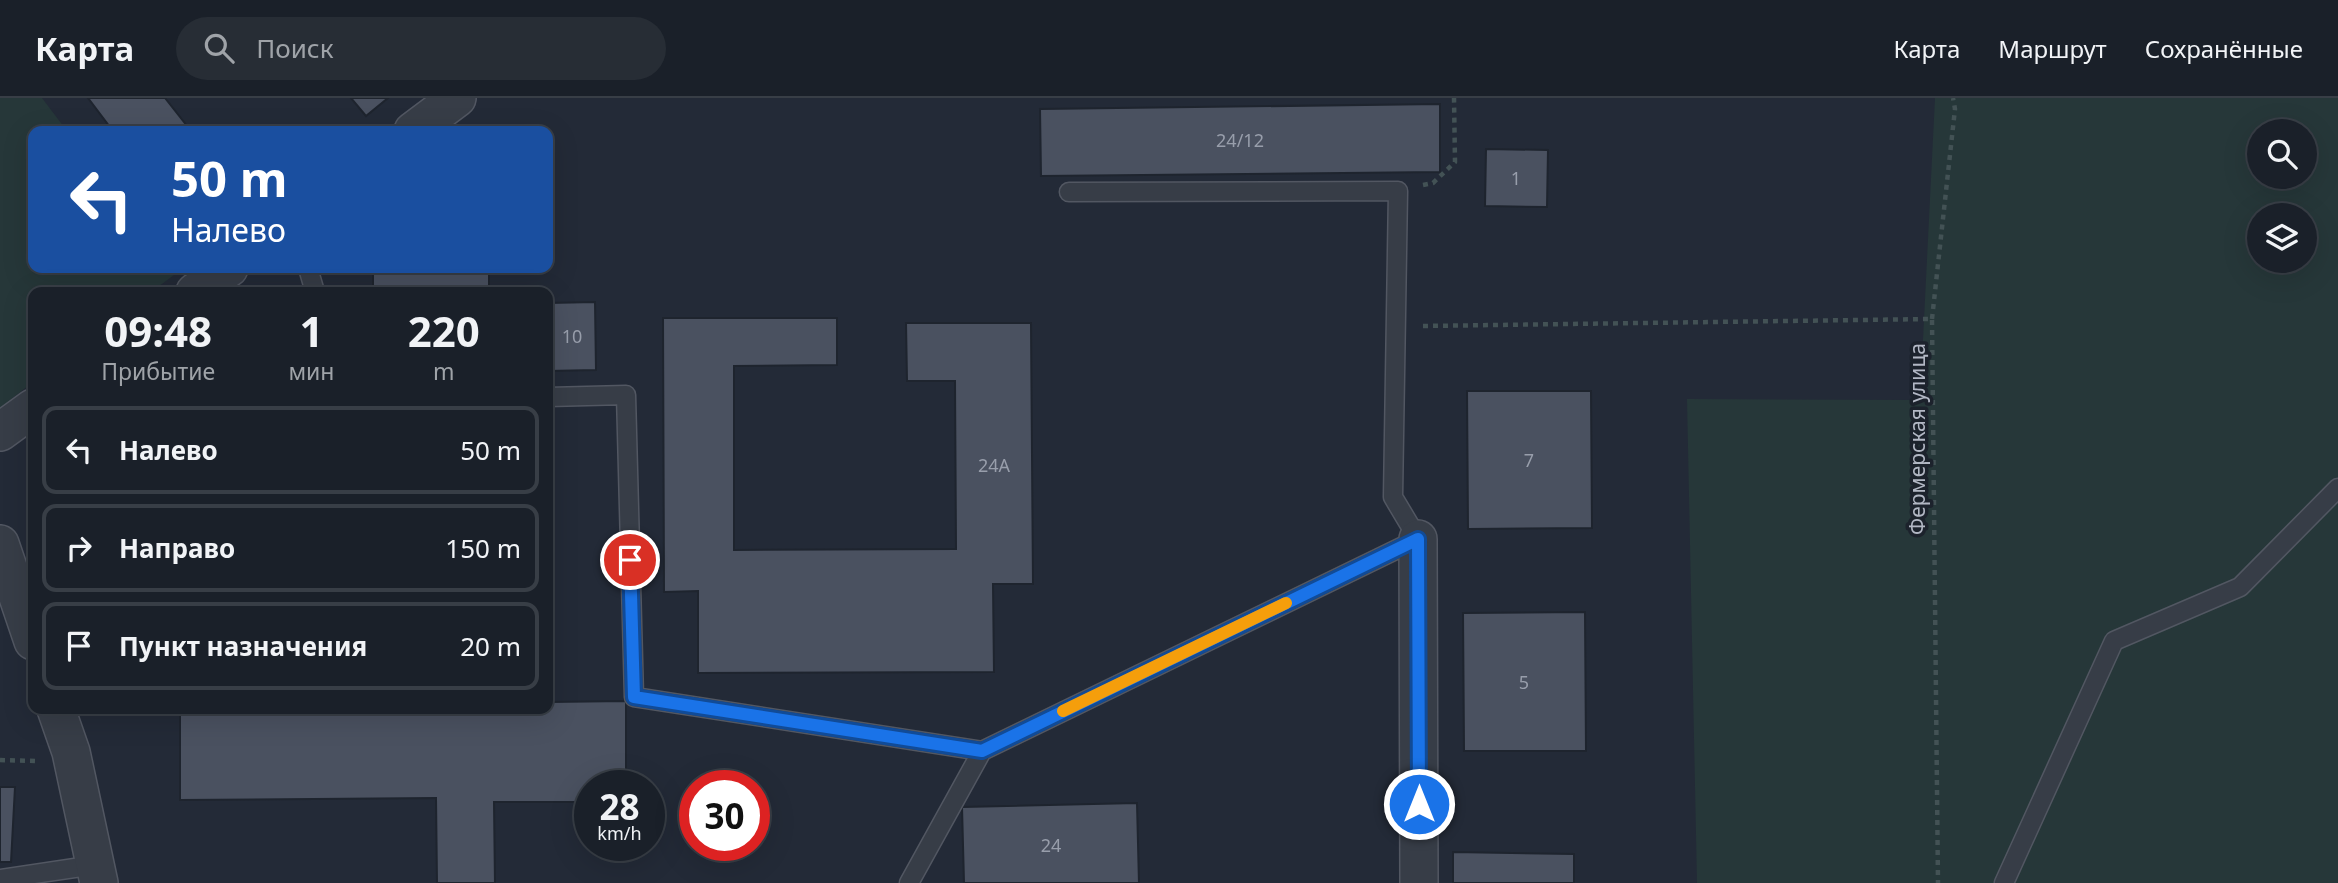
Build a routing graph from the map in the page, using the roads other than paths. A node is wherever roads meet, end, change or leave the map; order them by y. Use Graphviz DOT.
graph roads {
  1 [pos="457,98"];
  2 [pos="420,126"];
  3 [pos="1069,192"];
  4 [pos="222,273"];
  5 [pos="202,287"];
  6 [pos="553,397"];
  7 [pos="28,412"];
  8 [pos="0,432"];
  9 [pos="2338,488"];
  10 [pos="1418,539"];
  11 [pos="0,544"];
  12 [pos="28,626"];
  13 [pos="58,714"];
  14 [pos="982,751"];
  15 [pos="97,874"];
  16 [pos="0,879"];
  17 [pos="909,883"];
  18 [pos="1419,883"];
  19 [pos="2004,883"];
  1 -- 2 [label="street"];
  3 -- 10 [label="lane"];
  4 -- 5 [label="street"];
  6 -- 14 [label="lane"];
  7 -- 8 [label="street"];
  9 -- 19 [label="lane"];
  10 -- 14 [label="lane"];
  10 -- 18 [label="street"];
  11 -- 12 [label="street"];
  13 -- 15 [label="street"];
  14 -- 17 [label="lane"];
  15 -- 16 [label="lane"];
}
